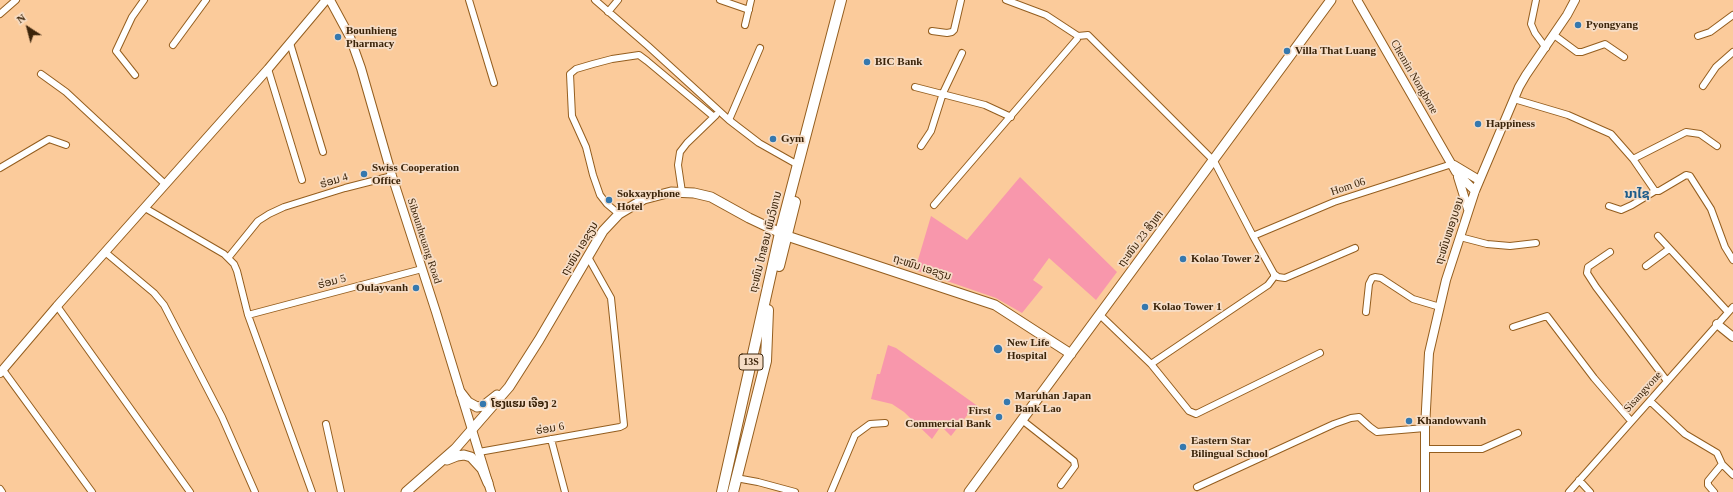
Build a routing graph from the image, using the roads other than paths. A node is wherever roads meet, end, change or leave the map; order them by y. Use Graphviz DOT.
graph roads {
  1 [pos="16,0"];
  2 [pos="144,0"];
  3 [pos="206,0"];
  4 [pos="326,0"];
  5 [pos="330,0"];
  6 [pos="468,0"];
  7 [pos="595,0"];
  8 [pos="618,0"];
  9 [pos="720,0"];
  10 [pos="751,0"];
  11 [pos="841,0"];
  12 [pos="847,0"];
  13 [pos="961,0"];
  14 [pos="1006,0"];
  15 [pos="1331,0"];
  16 [pos="1356,0"];
  17 [pos="1536,0"];
  18 [pos="1575,0"];
  19 [pos="749,10"];
  20 [pos="608,12"];
  21 [pos="0,14"];
  22 [pos="1733,15"];
  23 [pos="745,24"];
  24 [pos="932,32"];
  25 [pos="1554,35"];
  26 [pos="1078,36"];
  27 [pos="1698,36"];
  28 [pos="290,43"];
  29 [pos="173,45"];
  30 [pos="760,48"];
  31 [pos="1546,48"];
  32 [pos="1733,52"];
  33 [pos="962,53"];
  34 [pos="1624,57"];
  35 [pos="268,69"];
  36 [pos="41,74"];
  37 [pos="135,75"];
  38 [pos="494,83"];
  39 [pos="915,86"];
  40 [pos="1703,86"];
  41 [pos="943,93"];
  42 [pos="1514,99"];
  43 [pos="720,111"];
  44 [pos="714,117"];
  45 [pos="1011,118"];
  46 [pos="729,120"];
  47 [pos="66,145"];
  48 [pos="921,146"];
  49 [pos="1717,146"];
  50 [pos="323,152"];
  51 [pos="1633,159"];
  52 [pos="1214,161"];
  53 [pos="798,165"];
  54 [pos="0,168"];
  55 [pos="1454,168"];
  56 [pos="392,176"];
  57 [pos="302,180"];
  58 [pos="1479,180"];
  59 [pos="166,184"];
  60 [pos="1475,191"];
  61 [pos="1655,191"];
  62 [pos="682,192"];
  63 [pos="934,206"];
  64 [pos="1609,206"];
  65 [pos="145,208"];
  66 [pos="1468,210"];
  67 [pos="619,214"];
  68 [pos="783,234"];
  69 [pos="1253,236"];
  70 [pos="1658,236"];
  71 [pos="1460,237"];
  72 [pos="1536,243"];
  73 [pos="1355,248"];
  74 [pos="1669,249"];
  75 [pos="105,252"];
  76 [pos="1610,252"];
  77 [pos="588,257"];
  78 [pos="228,258"];
  79 [pos="1733,260"];
  80 [pos="1646,266"];
  81 [pos="422,269"];
  82 [pos="1274,274"];
  83 [pos="57,306"];
  84 [pos="1440,307"];
  85 [pos="1733,307"];
  86 [pos="1366,312"];
  87 [pos="1728,312"];
  88 [pos="1099,314"];
  89 [pos="248,315"];
  90 [pos="1717,324"];
  91 [pos="1513,326"];
  92 [pos="1733,337"];
  93 [pos="1320,353"];
  94 [pos="1071,354"];
  95 [pos="1151,364"];
  96 [pos="2,368"];
  97 [pos="1667,381"];
  98 [pos="509,387"];
  99 [pos="461,393"];
  100 [pos="1650,401"];
  101 [pos="1022,420"];
  102 [pos="1631,421"];
  103 [pos="885,423"];
  104 [pos="326,424"];
  105 [pos="1425,428"];
  106 [pos="472,430"];
  107 [pos="1518,433"];
  108 [pos="550,439"];
  109 [pos="1426,449"];
  110 [pos="479,452"];
  111 [pos="1722,464"];
  112 [pos="435,467"];
  113 [pos="1733,475"];
  114 [pos="736,478"];
  115 [pos="1579,480"];
  116 [pos="488,483"];
  117 [pos="1060,485"];
  118 [pos="1197,487"];
  119 [pos="0,488"];
  120 [pos="2,492"];
  121 [pos="92,492"];
  122 [pos="190,492"];
  123 [pos="255,492"];
  124 [pos="312,492"];
  125 [pos="341,492"];
  126 [pos="406,492"];
  127 [pos="491,492"];
  128 [pos="565,492"];
  129 [pos="722,492"];
  130 [pos="733,492"];
  131 [pos="795,492"];
  132 [pos="830,492"];
  133 [pos="969,492"];
  134 [pos="1425,492"];
  135 [pos="1569,492"];
  136 [pos="1590,492"];
  137 [pos="1714,492"];
  1 -- 21 [label="street"];
  2 -- 37 [label="street"];
  3 -- 29 [label="street"];
  4 -- 28 [label="street"];
  5 -- 56 [label="street, Sibounheuang Road"];
  6 -- 38 [label="street"];
  7 -- 20 [label="street"];
  8 -- 20 [label="street"];
  9 -- 19 [label="street"];
  10 -- 19 [label="street"];
  11 -- 53 [label="highway, ຖະໜົນ ໄກສອນ ພົມວິຫານ / 13S"];
  12 -- 68 [label="highway, ຖະໜົນ ໄກສອນ ພົມວິຫານ / 13S"];
  13 -- 24 [label="street"];
  14 -- 26 [label="street"];
  15 -- 52 [label="main road, ຖະໜົນ 23 ສິງຫາ"];
  16 -- 55 [label="street, Chemin Nongbone"];
  17 -- 31 [label="street"];
  18 -- 25 [label="street, ຖະໜົນໜອງບອນ"];
  19 -- 23 [label="street"];
  20 -- 43 [label="street"];
  22 -- 27 [label="street"];
  25 -- 31 [label="street, ຖະໜົນໜອງບອນ"];
  25 -- 34 [label="street"];
  26 -- 45 [label="street"];
  26 -- 52 [label="street"];
  28 -- 35 [label="street"];
  28 -- 50 [label="street"];
  30 -- 46 [label="street"];
  31 -- 42 [label="street, ຖະໜົນໜອງບອນ"];
  32 -- 40 [label="street"];
  33 -- 41 [label="street"];
  35 -- 57 [label="street"];
  35 -- 59 [label="street"];
  36 -- 59 [label="street"];
  39 -- 41 [label="street"];
  41 -- 45 [label="street"];
  41 -- 48 [label="street"];
  42 -- 51 [label="street"];
  42 -- 58 [label="street, ຖະໜົນໜອງບອນ"];
  43 -- 44 [label="street"];
  43 -- 46 [label="street"];
  44 -- 62 [label="street"];
  44 -- 67 [label="street"];
  45 -- 63 [label="street"];
  46 -- 53 [label="street"];
  47 -- 54 [label="street"];
  49 -- 51 [label="street"];
  51 -- 61 [label="street"];
  52 -- 69 [label="street"];
  52 -- 88 [label="main road, ຖະໜົນ 23 ສິງຫາ"];
  53 -- 68 [label="highway, ຖະໜົນ ໄກສອນ ພົມວິຫານ / 13S"];
  55 -- 58 [label="street, Chemin Nongbone"];
  55 -- 60 [label="street, Chemin Nongbone"];
  55 -- 66 [label="street"];
  55 -- 69 [label="street, Hom 06"];
  56 -- 78 [label="street, ຮ່ອມ 4"];
  56 -- 81 [label="street, Sibounheuang Road"];
  58 -- 60 [label="street, ຖະໜົນໜອງບອນ"];
  59 -- 65 [label="street"];
  60 -- 66 [label="street, ຖະໜົນໜອງບອນ"];
  61 -- 64 [label="street"];
  61 -- 79 [label="street"];
  62 -- 67 [label="main road, ຖະໜົນ ເອຊຽນ"];
  62 -- 68 [label="main road, ຖະໜົນ ເອຊຽນ"];
  65 -- 75 [label="street"];
  65 -- 78 [label="street"];
  66 -- 71 [label="street, ຖະໜົນໜອງບອນ"];
  67 -- 77 [label="main road, ຖະໜົນ ເອຊຽນ"];
  68 -- 94 [label="main road, ຖະໜົນ ເອຊຽນ"];
  68 -- 114 [label="highway, ຖະໜົນ ໄກສອນ ພົມວິຫານ / 13S"];
  68 -- 129 [label="highway, ຖະໜົນ ໄກສອນ ພົມວິຫານ / 13S"];
  69 -- 82 [label="street"];
  70 -- 74 [label="street"];
  71 -- 72 [label="street"];
  71 -- 84 [label="street, ຖະໜົນໜອງບອນ"];
  73 -- 82 [label="street"];
  74 -- 80 [label="street"];
  74 -- 87 [label="street"];
  75 -- 83 [label="street"];
  75 -- 123 [label="street"];
  76 -- 97 [label="street"];
  77 -- 98 [label="main road, ຖະໜົນ ເອຊຽນ"];
  77 -- 108 [label="street, ຮ່ອມ 6"];
  78 -- 89 [label="street"];
  81 -- 89 [label="street, ຮ່ອມ 5"];
  81 -- 99 [label="street, Sibounheuang Road"];
  82 -- 95 [label="street"];
  83 -- 96 [label="street"];
  83 -- 122 [label="street"];
  84 -- 86 [label="street"];
  84 -- 105 [label="street, ຖະໜົນໜອງບອນ"];
  85 -- 87 [label="street, Sisangvone"];
  87 -- 90 [label="street, Sisangvone"];
  88 -- 94 [label="main road, ຖະໜົນ 23 ສິງຫາ"];
  88 -- 95 [label="street"];
  89 -- 124 [label="street"];
  90 -- 92 [label="street"];
  90 -- 97 [label="street, Sisangvone"];
  91 -- 102 [label="street"];
  93 -- 95 [label="street"];
  94 -- 101 [label="main road, ຖະໜົນ 23 ສິງຫາ"];
  96 -- 121 [label="street"];
  97 -- 100 [label="street, Sisangvone"];
  98 -- 99 [label="main road"];
  98 -- 106 [label="main road, ຖະໜົນ ເອຊຽນ"];
  99 -- 106 [label="street, Sibounheuang Road"];
  100 -- 102 [label="street, Sisangvone"];
  100 -- 111 [label="street"];
  101 -- 117 [label="street"];
  101 -- 133 [label="main road, ຖະໜົນ 23 ສິງຫາ"];
  102 -- 115 [label="street, Sisangvone"];
  103 -- 132 [label="street"];
  104 -- 125 [label="street"];
  105 -- 109 [label="street, ຖະໜົນໜອງບອນ"];
  105 -- 118 [label="street"];
  106 -- 110 [label="street, Sibounheuang Road"];
  106 -- 112 [label="main road, ຖະໜົນ ເອຊຽນ"];
  107 -- 109 [label="street"];
  108 -- 110 [label="street, ຮ່ອມ 6"];
  108 -- 128 [label="street"];
  109 -- 134 [label="street, ຖະໜົນໜອງບອນ"];
  110 -- 116 [label="street, Sibounheuang Road"];
  111 -- 113 [label="street"];
  111 -- 137 [label="street"];
  112 -- 116 [label="main road"];
  112 -- 126 [label="main road, ຖະໜົນ ເອຊຽນ"];
  114 -- 130 [label="highway, ຖະໜົນ ໄກສອນ ພົມວິຫານ / 13S"];
  114 -- 131 [label="street"];
  115 -- 135 [label="street, Sisangvone"];
  115 -- 136 [label="street"];
  116 -- 127 [label="street, Sibounheuang Road"];
  119 -- 120 [label="street"];
}
